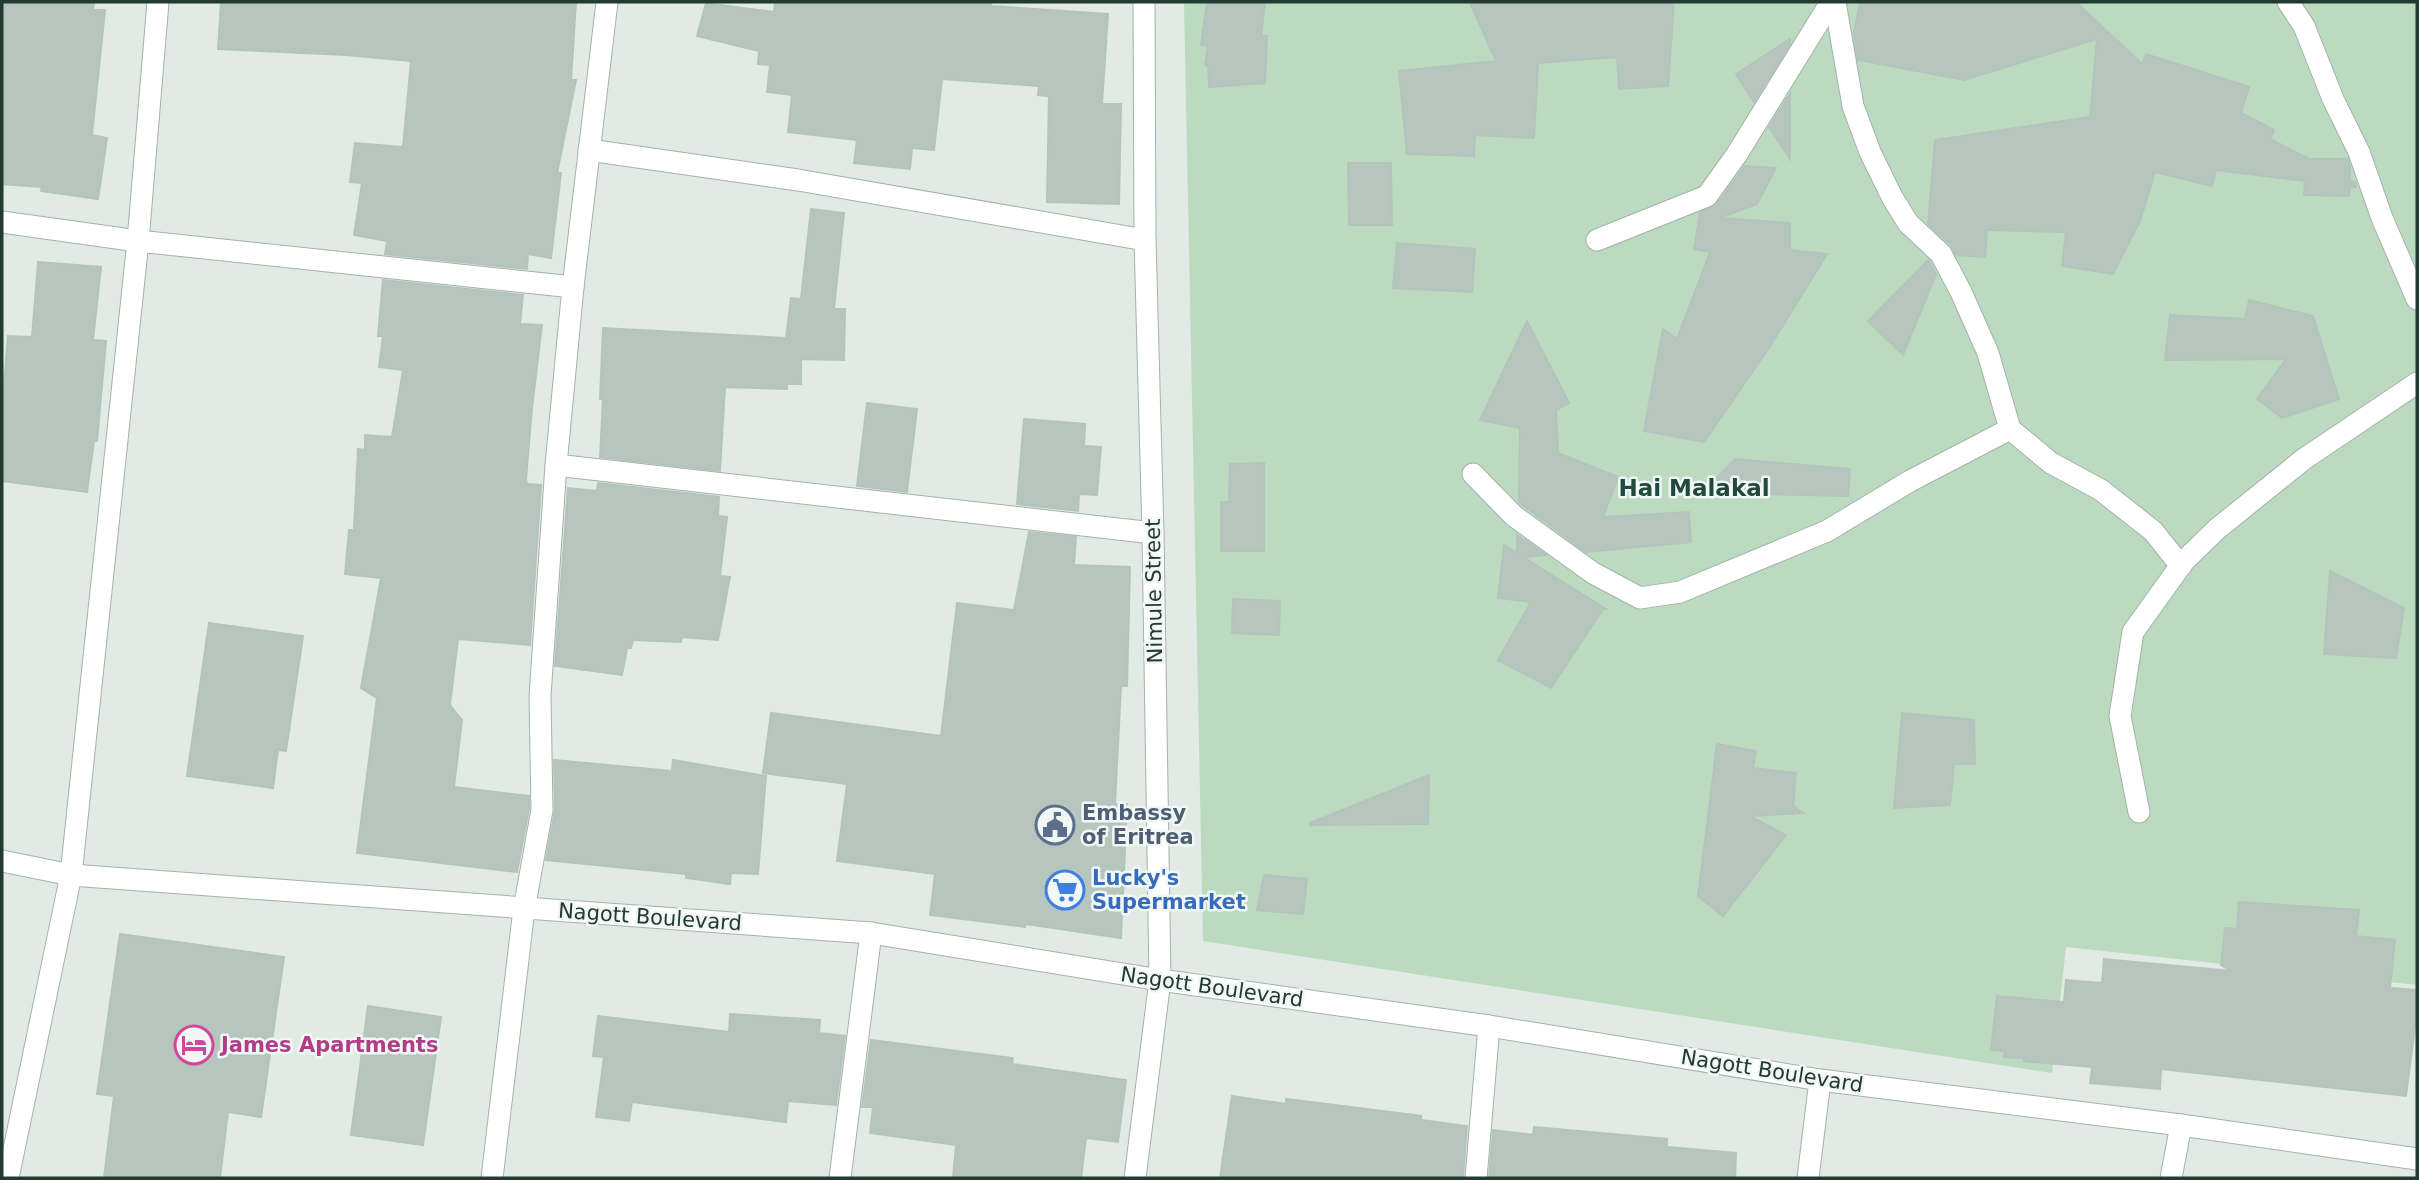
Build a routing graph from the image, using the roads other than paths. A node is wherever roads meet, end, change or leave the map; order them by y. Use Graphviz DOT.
graph roads {
  1 [pos="159,2"];
  2 [pos="607,2"];
  3 [pos="1144,2"];
  4 [pos="1833,2"];
  5 [pos="2288,2"];
  6 [pos="589,150"];
  7 [pos="2,222"];
  8 [pos="1145,240"];
  9 [pos="1597,240"];
  10 [pos="138,242"];
  11 [pos="573,287"];
  12 [pos="2417,299"];
  13 [pos="2417,383"];
  14 [pos="2010,429"];
  15 [pos="556,465"];
  16 [pos="1473,474"];
  17 [pos="1153,533"];
  18 [pos="2181,566"];
  19 [pos="2139,812"];
  20 [pos="2,861"];
  21 [pos="71,875"];
  22 [pos="524,909"];
  23 [pos="871,933"];
  24 [pos="1160,980"];
  25 [pos="1489,1026"];
  26 [pos="1820,1080"];
  27 [pos="2180,1125"];
  28 [pos="2417,1159"];
  29 [pos="8,1178"];
  30 [pos="492,1178"];
  31 [pos="840,1178"];
  32 [pos="1135,1178"];
  33 [pos="1476,1178"];
  34 [pos="1808,1178"];
  35 [pos="2171,1178"];
  1 -- 10 [label="street"];
  2 -- 6 [label="street"];
  3 -- 8 [label="street, Nimule Street"];
  4 -- 9 [label="street"];
  4 -- 14 [label="street"];
  5 -- 12 [label="street"];
  6 -- 8 [label="street"];
  6 -- 11 [label="street"];
  7 -- 10 [label="street"];
  8 -- 17 [label="street, Nimule Street"];
  10 -- 11 [label="street"];
  10 -- 21 [label="street"];
  11 -- 15 [label="street"];
  13 -- 18 [label="street"];
  14 -- 16 [label="street"];
  14 -- 18 [label="street"];
  15 -- 17 [label="street"];
  15 -- 22 [label="street"];
  17 -- 24 [label="street, Nimule Street"];
  18 -- 19 [label="street"];
  20 -- 21 [label="street, Nagott Boulevard"];
  21 -- 22 [label="street, Nagott Boulevard"];
  21 -- 29 [label="street"];
  22 -- 23 [label="street, Nagott Boulevard"];
  22 -- 30 [label="street"];
  23 -- 24 [label="street, Nagott Boulevard"];
  23 -- 31 [label="street"];
  24 -- 25 [label="street, Nagott Boulevard"];
  24 -- 32 [label="street, Nimule Street"];
  25 -- 26 [label="street, Nagott Boulevard"];
  25 -- 33 [label="street"];
  26 -- 27 [label="street, Nagott Boulevard"];
  26 -- 34 [label="street"];
  27 -- 28 [label="street, Nagott Boulevard"];
  27 -- 35 [label="street"];
}
